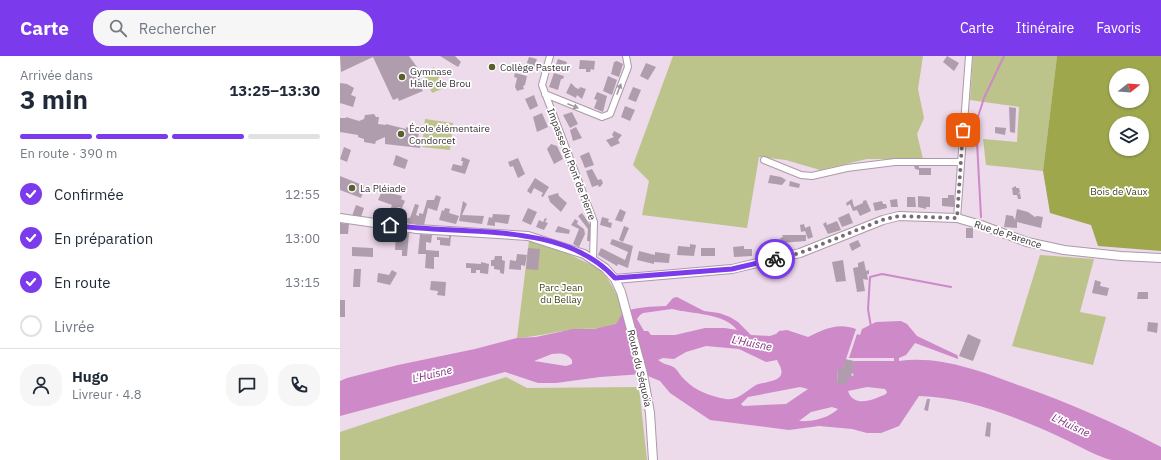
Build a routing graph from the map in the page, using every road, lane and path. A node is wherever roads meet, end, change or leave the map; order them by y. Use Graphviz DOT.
graph roads {
  1 [pos="550,56"];
  2 [pos="626,56"];
  3 [pos="969,56"];
  4 [pos="545,94"];
  5 [pos="764,160"];
  6 [pos="960,162"];
  7 [pos="340,218"];
  8 [pos="957,218"];
  9 [pos="1161,258"];
  10 [pos="593,259"];
  11 [pos="615,278"];
  12 [pos="653,460"];
  1 -- 4 [label="street"];
  4 -- 2 [label="street, one-way"];
  3 -- 6 [label="street"];
  4 -- 10 [label="street, Impasse du Pont de Pierre"];
  5 -- 6 [label="street"];
  6 -- 8 [label="street"];
  7 -- 10 [label="street"];
  8 -- 9 [label="street, Rue de Parence"];
  8 -- 11 [label="street, Rue de Parence"];
  10 -- 11 [label="street"];
  11 -- 12 [label="street, Route du Séquoïa"];
}
